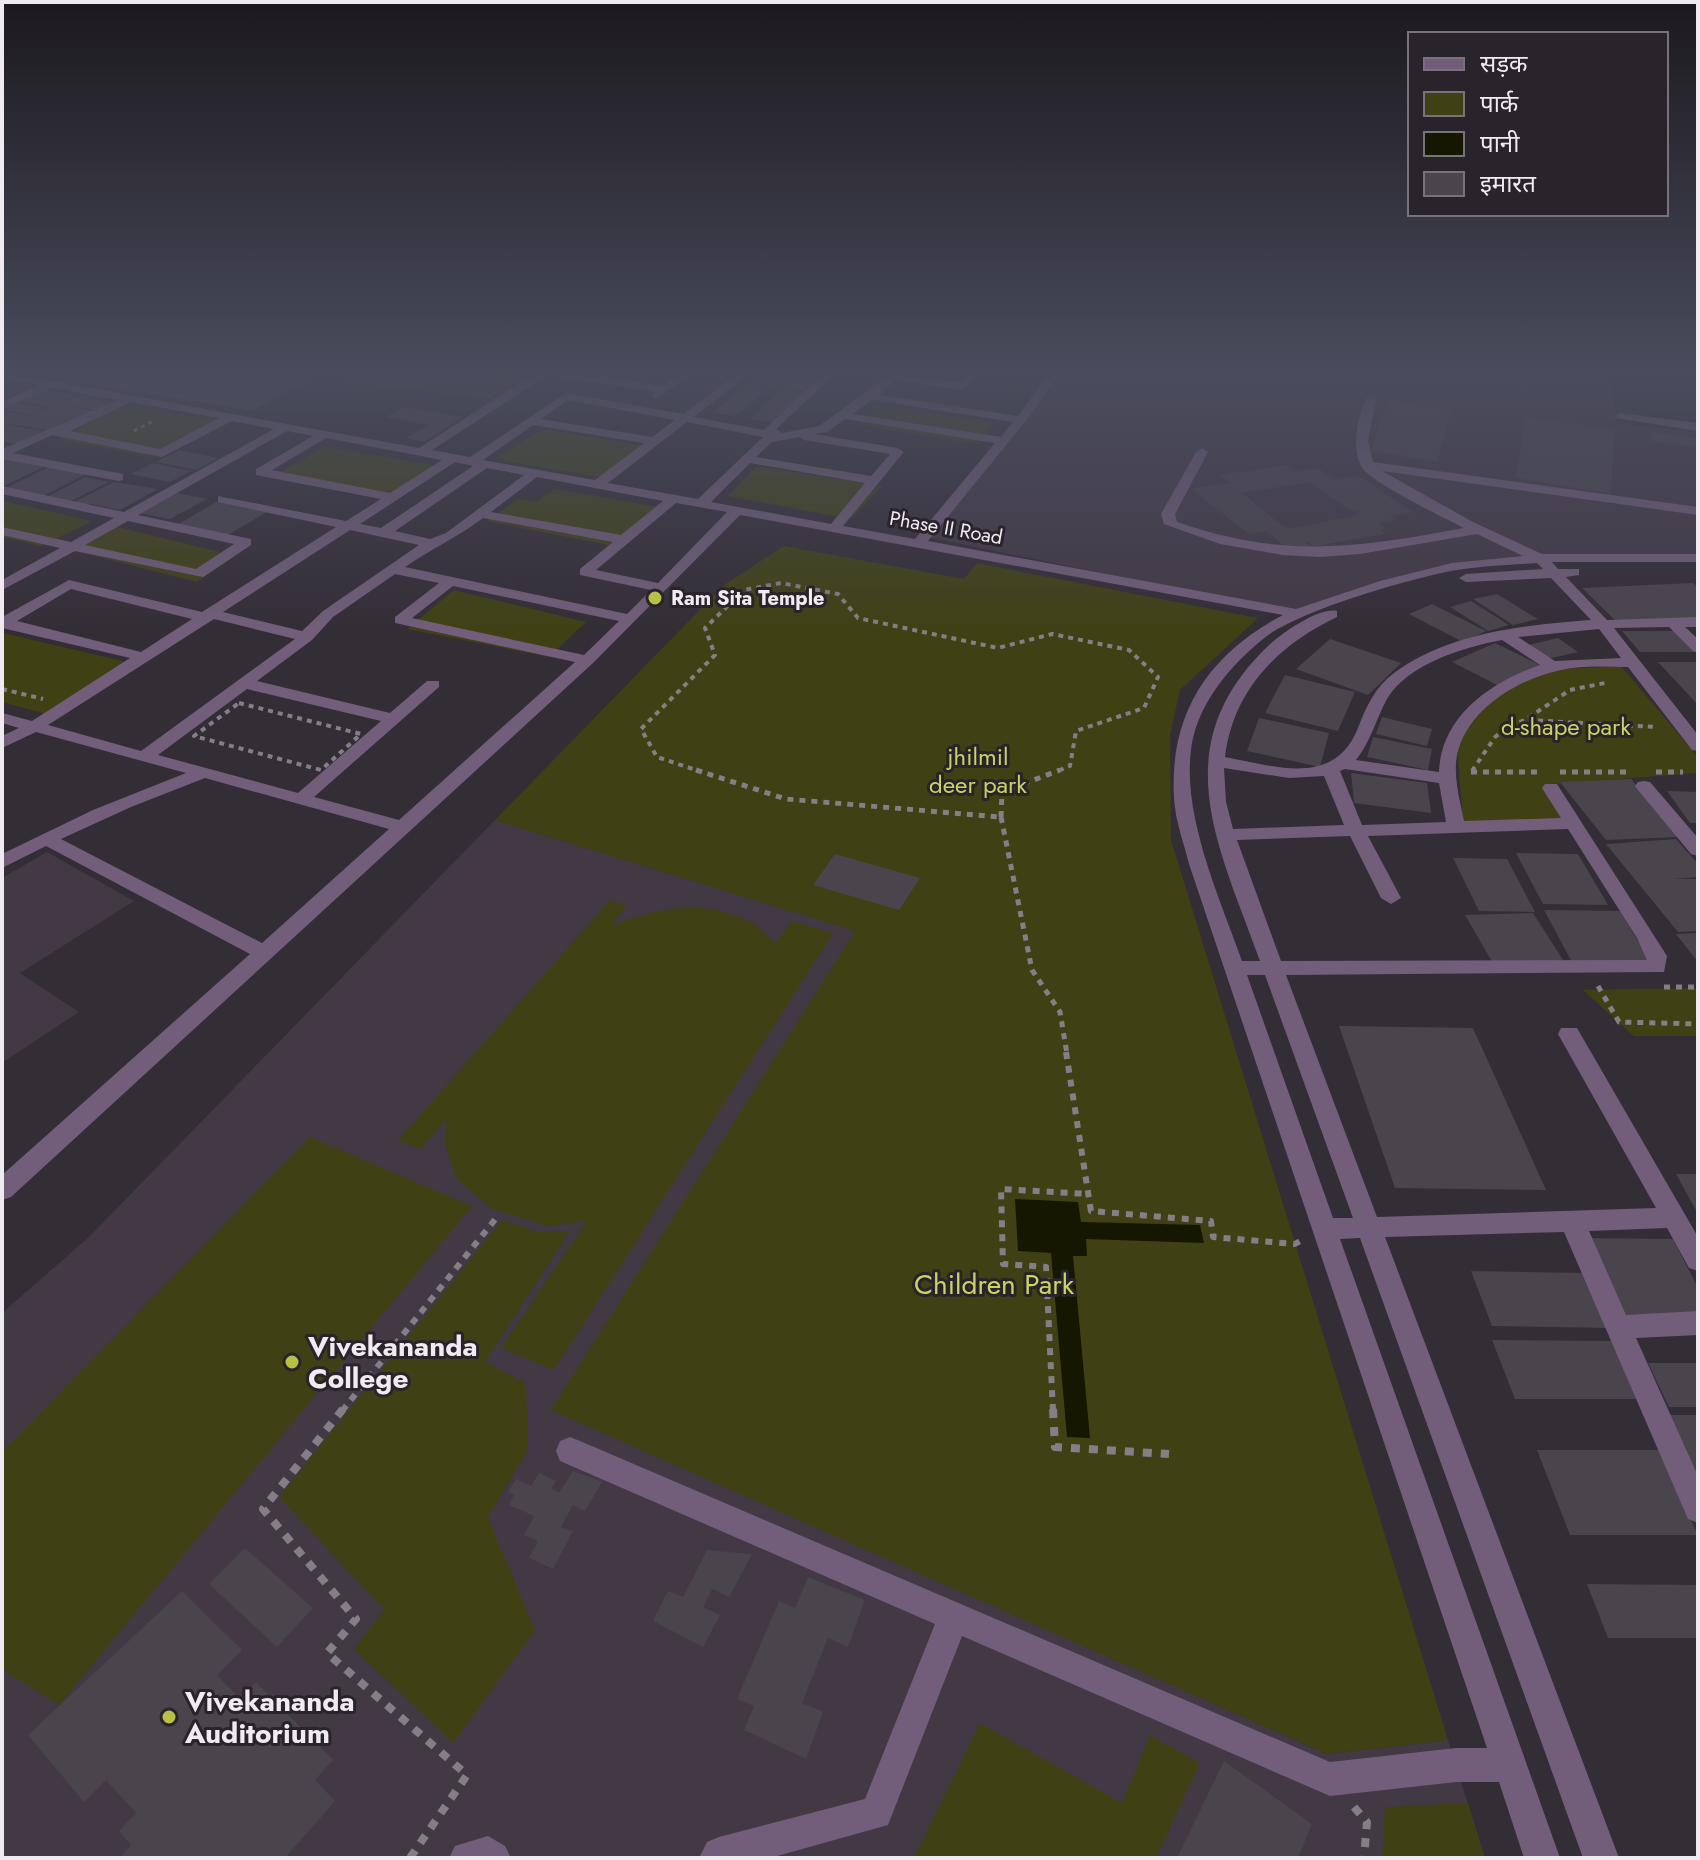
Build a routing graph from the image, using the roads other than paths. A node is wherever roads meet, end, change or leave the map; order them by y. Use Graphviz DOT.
graph roads {
  1 [pos="16,457"];
  2 [pos="232,457"];
  3 [pos="286,457"];
  4 [pos="447,457"];
  5 [pos="486,457"];
  6 [pos="632,457"];
  7 [pos="748,457"];
  8 [pos="894,457"];
  9 [pos="991,457"];
  10 [pos="1199,457"];
  11 [pos="1365,457"];
  12 [pos="453,458"];
  13 [pos="746,459"];
  14 [pos="479,462"];
  15 [pos="1367,466"];
  16 [pos="535,473"];
  17 [pos="119,477"];
  18 [pos="873,480"];
  19 [pos="598,484"];
  20 [pos="2,490"];
  21 [pos="393,497"];
  22 [pos="674,498"];
  23 [pos="223,499"];
  24 [pos="702,503"];
  25 [pos="737,510"];
  26 [pos="1698,511"];
  27 [pos="480,514"];
  28 [pos="124,517"];
  29 [pos="348,527"];
  30 [pos="834,528"];
  31 [pos="1478,530"];
  32 [pos="2,531"];
  33 [pos="382,534"];
  34 [pos="624,540"];
  35 [pos="431,543"];
  36 [pos="919,543"];
  37 [pos="72,547"];
  38 [pos="1696,564"];
  39 [pos="1546,565"];
  40 [pos="392,569"];
  41 [pos="449,582"];
  42 [pos="2,586"];
  43 [pos="661,588"];
  44 [pos="210,616"];
  45 [pos="1307,617"];
  46 [pos="630,619"];
  47 [pos="1698,622"];
  48 [pos="3,623"];
  49 [pos="1673,623"];
  50 [pos="1603,624"];
  51 [pos="1503,634"];
  52 [pos="306,636"];
  53 [pos="1698,648"];
  54 [pos="144,657"];
  55 [pos="587,660"];
  56 [pos="1633,662"];
  57 [pos="1553,667"];
  58 [pos="244,683"];
  59 [pos="433,684"];
  60 [pos="2,718"];
  61 [pos="393,719"];
  62 [pos="34,727"];
  63 [pos="2,743"];
  64 [pos="1698,746"];
  65 [pos="145,756"];
  66 [pos="1216,761"];
  67 [pos="1336,766"];
  68 [pos="201,774"];
  69 [pos="1645,777"];
  70 [pos="1449,779"];
  71 [pos="1551,788"];
  72 [pos="300,800"];
  73 [pos="1574,823"];
  74 [pos="404,827"];
  75 [pos="1456,827"];
  76 [pos="1356,831"];
  77 [pos="1227,835"];
  78 [pos="45,838"];
  79 [pos="1698,850"];
  80 [pos="2,862"];
  81 [pos="1391,898"];
  82 [pos="265,953"];
  83 [pos="1234,968"];
  84 [pos="1273,968"];
  85 [pos="1569,1034"];
  86 [pos="2,1190"];
  87 [pos="1674,1218"];
  88 [pos="1572,1221"];
  89 [pos="1369,1228"];
  90 [pos="1325,1229"];
  91 [pos="1698,1260"];
  92 [pos="1698,1323"];
  93 [pos="1618,1327"];
  94 [pos="570,1451"];
  95 [pos="1698,1509"];
  96 [pos="954,1617"];
  97 [pos="1509,1765"];
  98 [pos="467,1858"];
  99 [pos="493,1858"];
  100 [pos="717,1858"];
  101 [pos="1542,1858"];
  102 [pos="1601,1858"];
  1 -- 17 [label="street"];
  2 -- 28 [label="street"];
  3 -- 21 [label="street"];
  4 -- 12 [label="street, Phase II Road"];
  5 -- 14 [label="street"];
  6 -- 19 [label="street"];
  7 -- 13 [label="street"];
  8 -- 18 [label="street"];
  9 -- 36 [label="street"];
  10 -- 31 [label="street"];
  11 -- 15 [label="street"];
  12 -- 14 [label="street, Phase II Road"];
  12 -- 21 [label="street"];
  13 -- 18 [label="street"];
  13 -- 24 [label="street"];
  14 -- 16 [label="street, Phase II Road"];
  14 -- 33 [label="street"];
  15 -- 26 [label="street"];
  15 -- 31 [label="street"];
  16 -- 19 [label="street, Phase II Road"];
  16 -- 27 [label="street"];
  18 -- 30 [label="street"];
  19 -- 22 [label="street, Phase II Road"];
  20 -- 28 [label="street"];
  21 -- 29 [label="street"];
  22 -- 24 [label="street, Phase II Road"];
  22 -- 34 [label="street"];
  23 -- 29 [label="street"];
  24 -- 25 [label="street, Phase II Road"];
  25 -- 30 [label="street, Phase II Road"];
  25 -- 43 [label="street"];
  27 -- 34 [label="street"];
  27 -- 35 [label="street"];
  28 -- 37 [label="street"];
  28 -- 37 [label="street"];
  29 -- 33 [label="street"];
  29 -- 44 [label="street"];
  30 -- 36 [label="street, Phase II Road"];
  31 -- 39 [label="street"];
  32 -- 37 [label="street"];
  33 -- 35 [label="street"];
  34 -- 43 [label="street"];
  35 -- 40 [label="street"];
  36 -- 45 [label="street, Phase II Road"];
  37 -- 42 [label="street"];
  38 -- 39 [label="street"];
  39 -- 45 [label="street"];
  39 -- 50 [label="street"];
  40 -- 41 [label="street"];
  40 -- 52 [label="street"];
  41 -- 46 [label="street"];
  41 -- 55 [label="street"];
  43 -- 46 [label="street"];
  44 -- 48 [label="street"];
  44 -- 52 [label="street"];
  44 -- 54 [label="street"];
  45 -- 66 [label="street"];
  45 -- 83 [label="street"];
  46 -- 55 [label="street"];
  47 -- 49 [label="street"];
  48 -- 54 [label="street"];
  49 -- 50 [label="street"];
  49 -- 53 [label="street"];
  50 -- 51 [label="street"];
  50 -- 56 [label="street"];
  51 -- 57 [label="street"];
  51 -- 67 [label="street"];
  52 -- 58 [label="street"];
  54 -- 62 [label="street"];
  55 -- 74 [label="street"];
  56 -- 57 [label="street"];
  56 -- 64 [label="street"];
  57 -- 70 [label="street"];
  58 -- 61 [label="street"];
  58 -- 65 [label="street"];
  59 -- 61 [label="street"];
  60 -- 62 [label="street"];
  61 -- 72 [label="street"];
  62 -- 63 [label="street"];
  62 -- 65 [label="street"];
  65 -- 68 [label="street"];
  66 -- 67 [label="street"];
  66 -- 77 [label="street"];
  67 -- 70 [label="street"];
  67 -- 76 [label="street"];
  68 -- 72 [label="street"];
  68 -- 78 [label="street"];
  69 -- 79 [label="street"];
  70 -- 75 [label="street"];
  71 -- 73 [label="street"];
  72 -- 74 [label="street"];
  73 -- 75 [label="street"];
  73 -- 84 [label="street"];
  74 -- 82 [label="street"];
  75 -- 76 [label="street"];
  76 -- 77 [label="street"];
  76 -- 81 [label="street"];
  77 -- 84 [label="street"];
  78 -- 80 [label="street"];
  78 -- 82 [label="street"];
  82 -- 86 [label="street"];
  83 -- 84 [label="street"];
  83 -- 90 [label="street"];
  84 -- 89 [label="street"];
  85 -- 87 [label="street"];
  87 -- 88 [label="street"];
  87 -- 91 [label="street"];
  88 -- 89 [label="street"];
  88 -- 93 [label="street"];
  89 -- 90 [label="street"];
  89 -- 102 [label="street"];
  90 -- 97 [label="street"];
  92 -- 93 [label="street"];
  93 -- 95 [label="street"];
  94 -- 96 [label="street"];
  96 -- 97 [label="street"];
  96 -- 100 [label="street"];
  97 -- 101 [label="street"];
  98 -- 99 [label="street"];
}
